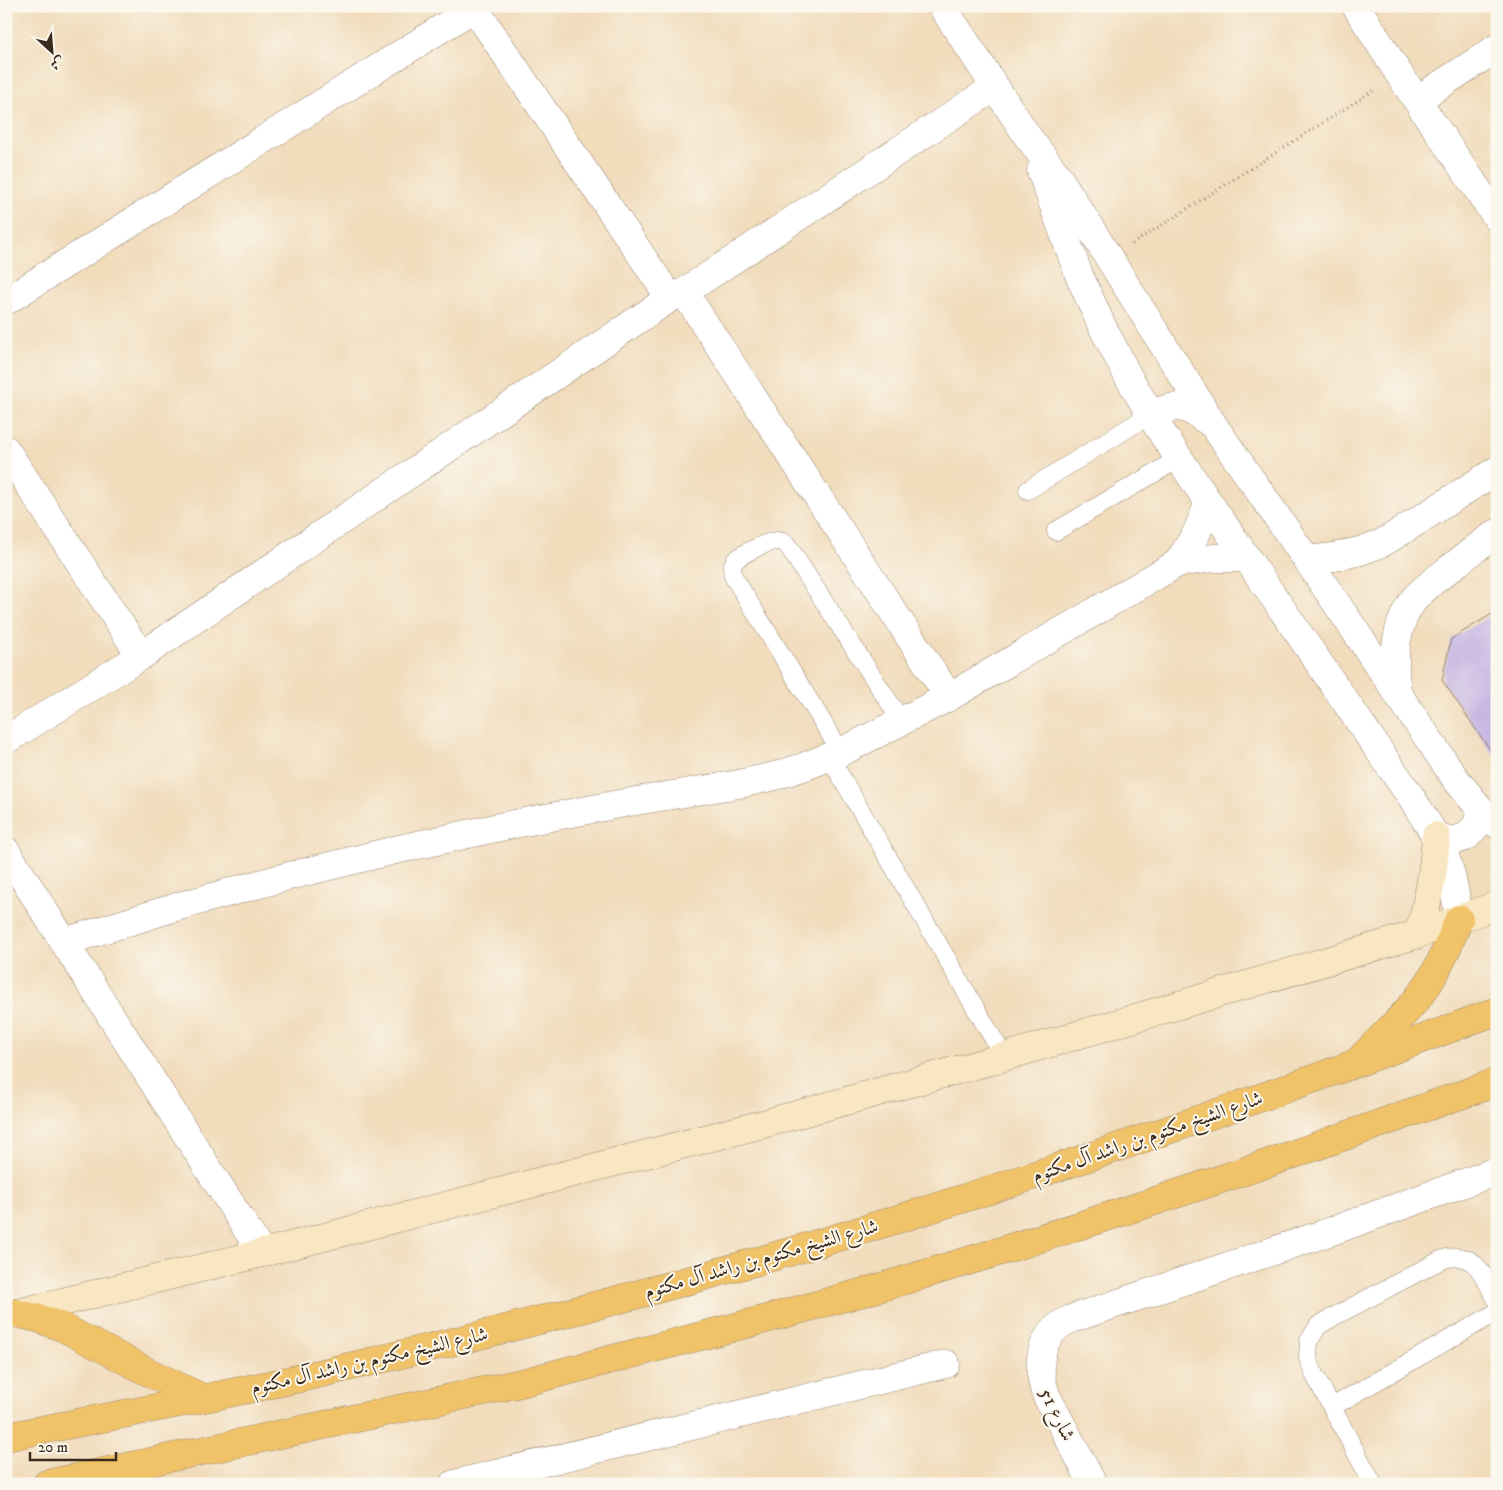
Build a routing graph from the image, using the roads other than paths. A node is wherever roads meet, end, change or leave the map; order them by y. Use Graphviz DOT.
graph roads {
  1 [pos="942,6"];
  2 [pos="1356,6"];
  3 [pos="474,7"];
  4 [pos="1497,48"];
  5 [pos="994,87"];
  6 [pos="1417,100"];
  7 [pos="1028,137"];
  8 [pos="1497,218"];
  9 [pos="677,295"];
  10 [pos="6,301"];
  11 [pos="1151,414"];
  12 [pos="1214,426"];
  13 [pos="6,450"];
  14 [pos="1180,458"];
  15 [pos="1497,470"];
  16 [pos="1028,490"];
  17 [pos="1209,503"];
  18 [pos="1056,531"];
  19 [pos="1496,535"];
  20 [pos="1247,558"];
  21 [pos="1307,560"];
  22 [pos="1178,563"];
  23 [pos="142,656"];
  24 [pos="1397,691"];
  25 [pos="949,697"];
  26 [pos="902,722"];
  27 [pos="6,740"];
  28 [pos="835,754"];
  29 [pos="1489,817"];
  30 [pos="1436,836"];
  31 [pos="6,851"];
  32 [pos="1497,905"];
  33 [pos="1459,919"];
  34 [pos="1418,934"];
  35 [pos="64,942"];
  36 [pos="1497,1011"];
  37 [pos="1004,1057"];
  38 [pos="1354,1065"];
  39 [pos="1497,1082"];
  40 [pos="1497,1171"];
  41 [pos="262,1253"];
  42 [pos="1497,1300"];
  43 [pos="1497,1312"];
  44 [pos="11,1314"];
  45 [pos="946,1364"];
  46 [pos="203,1398"];
  47 [pos="1332,1407"];
  48 [pos="6,1437"];
  49 [pos="47,1484"];
  50 [pos="454,1484"];
  51 [pos="1093,1484"];
  52 [pos="1374,1484"];
  1 -- 5 [label="street"];
  2 -- 6 [label="street"];
  3 -- 9 [label="street"];
  3 -- 10 [label="street"];
  4 -- 6 [label="street"];
  5 -- 7 [label="street"];
  5 -- 9 [label="street"];
  6 -- 8 [label="street"];
  7 -- 11 [label="street"];
  7 -- 12 [label="street"];
  9 -- 23 [label="street"];
  9 -- 25 [label="street"];
  11 -- 12 [label="street"];
  11 -- 14 [label="street"];
  11 -- 16 [label="lane"];
  12 -- 21 [label="street"];
  13 -- 23 [label="street"];
  14 -- 17 [label="street"];
  14 -- 18 [label="lane"];
  15 -- 21 [label="street"];
  17 -- 20 [label="street"];
  17 -- 22 [label="street"];
  19 -- 24 [label="street"];
  20 -- 22 [label="street"];
  20 -- 30 [label="street"];
  21 -- 24 [label="street"];
  22 -- 25 [label="street"];
  23 -- 27 [label="street"];
  24 -- 29 [label="street"];
  25 -- 26 [label="street"];
  26 -- 28 [label="street"];
  26 -- 28 [label="lane"];
  28 -- 35 [label="street"];
  28 -- 37 [label="lane"];
  29 -- 30 [label="street"];
  30 -- 33 [label="street"];
  30 -- 34 [label="street"];
  31 -- 35 [label="street"];
  32 -- 33 [label="street"];
  33 -- 34 [label="street"];
  33 -- 38 [label="main road"];
  34 -- 37 [label="street"];
  35 -- 41 [label="street"];
  36 -- 38 [label="main road, شارع الشيخ مكتوم بن راشد آل مكتوم"];
  37 -- 41 [label="street"];
  38 -- 46 [label="main road, شارع الشيخ مكتوم بن راشد آل مكتوم"];
  39 -- 49 [label="main road"];
  40 -- 51 [label="street, شارع 51"];
  41 -- 44 [label="street"];
  42 -- 47 [label="lane"];
  43 -- 47 [label="lane"];
  44 -- 46 [label="main road"];
  45 -- 50 [label="street"];
  46 -- 48 [label="main road, شارع الشيخ مكتوم بن راشد آل مكتوم"];
  47 -- 52 [label="lane"];
}
